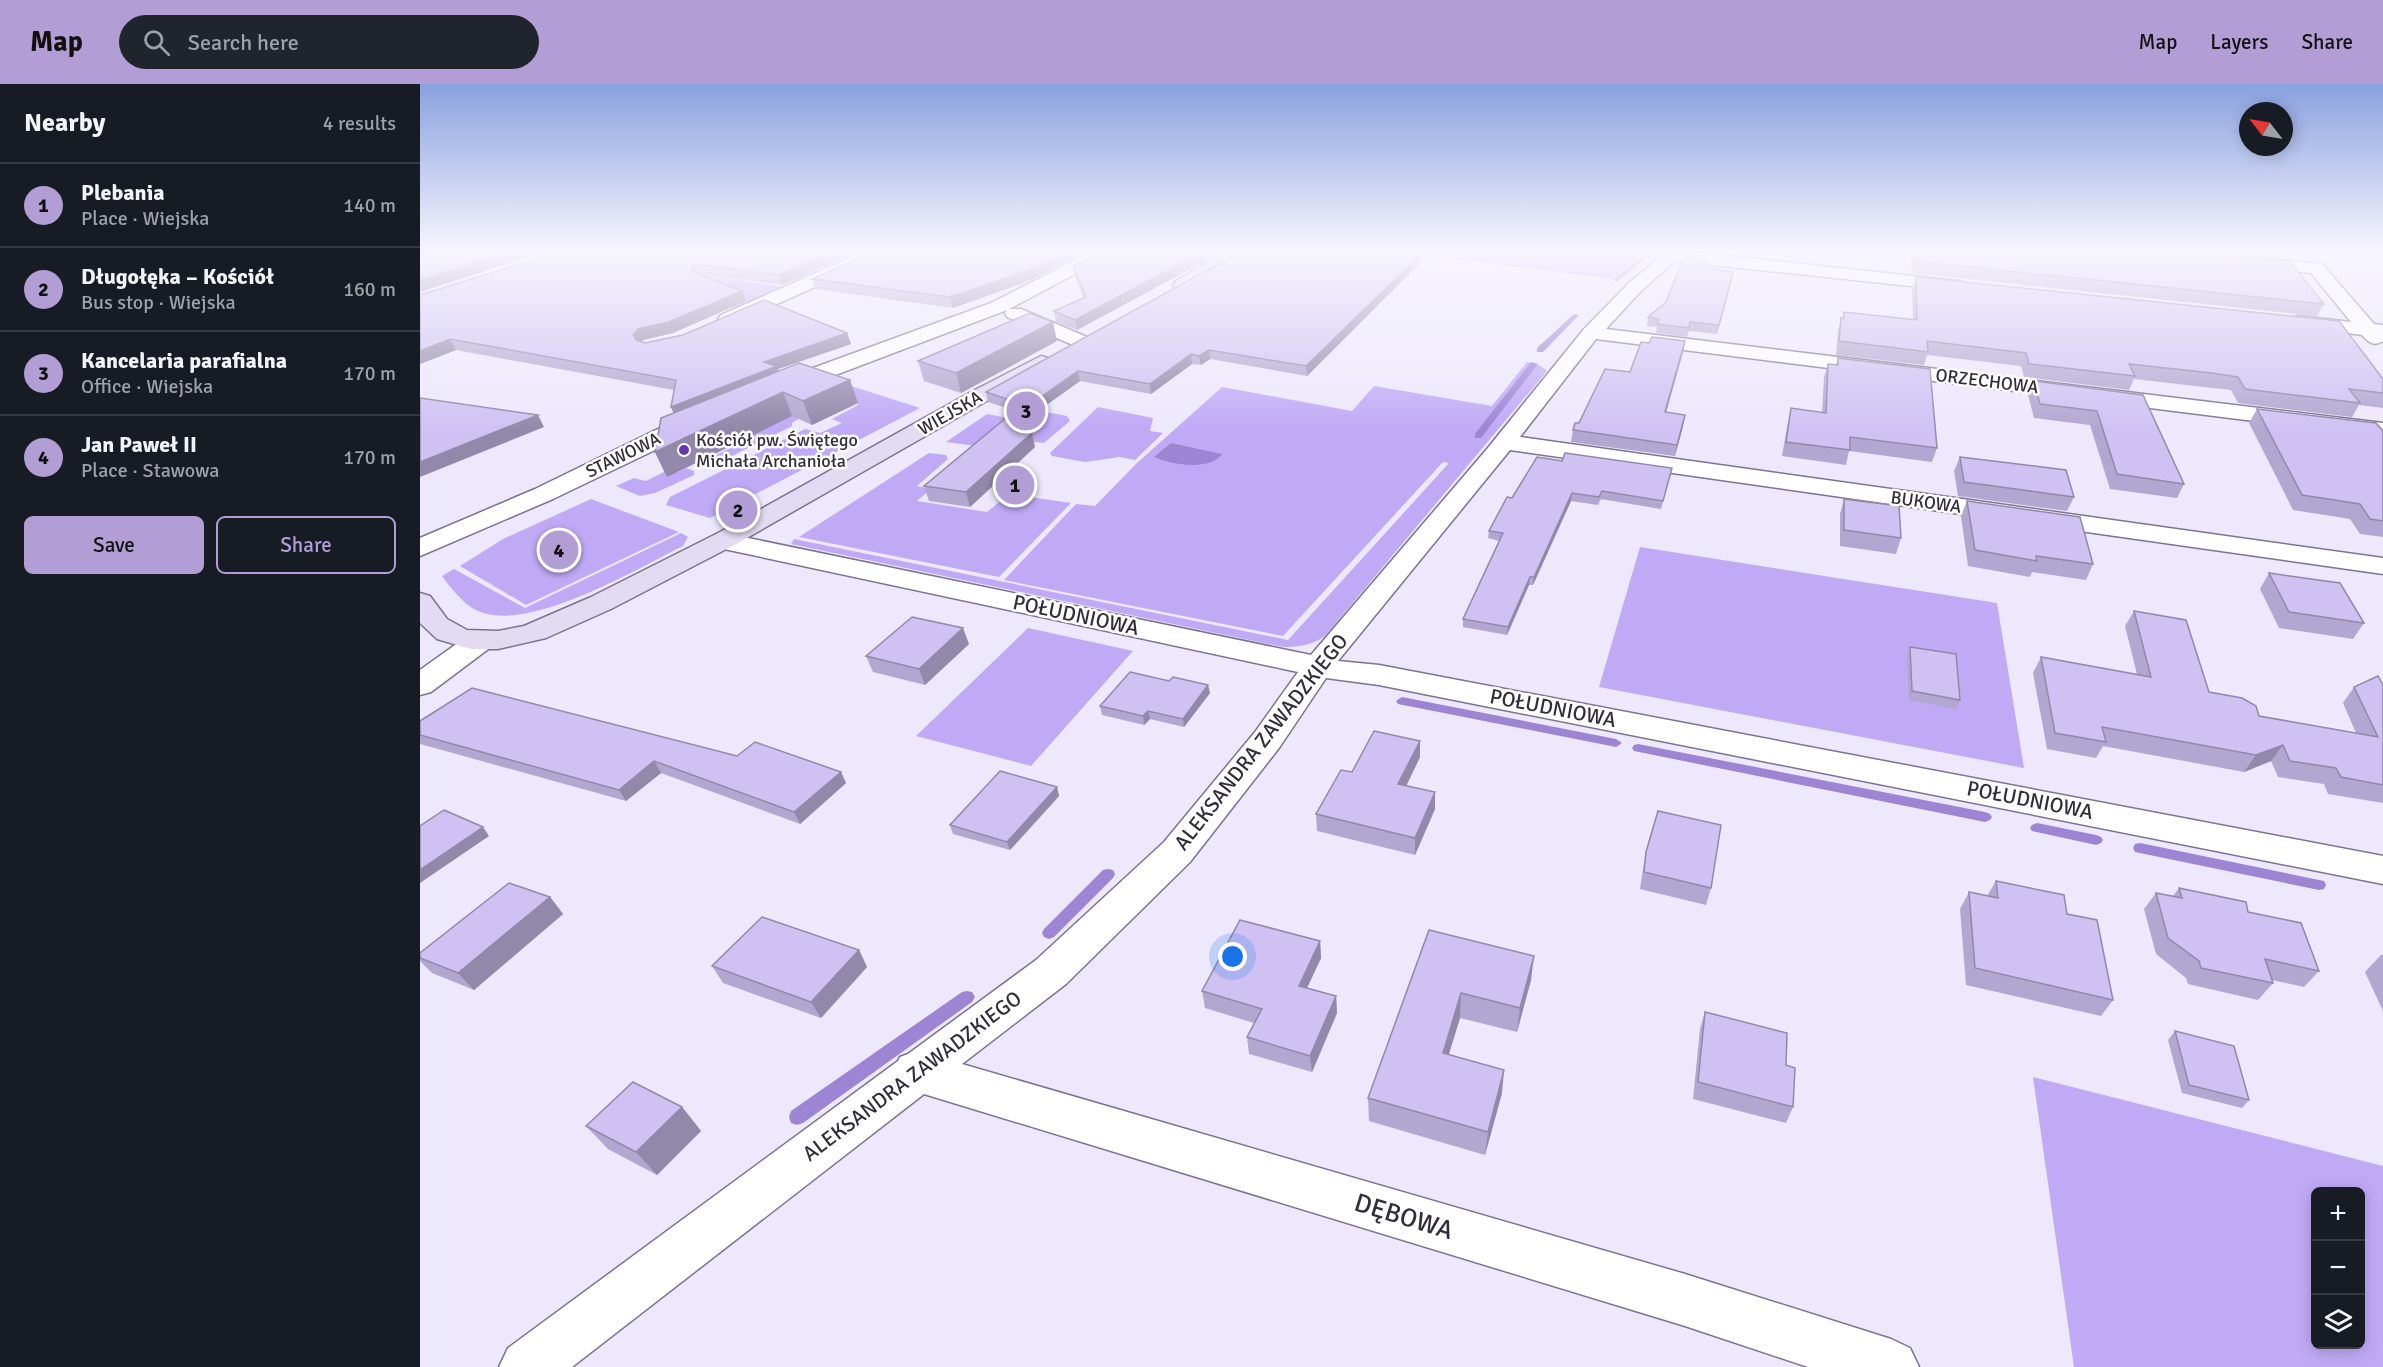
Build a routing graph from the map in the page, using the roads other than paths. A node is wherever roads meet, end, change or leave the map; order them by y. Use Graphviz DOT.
graph roads {
  1 [pos="745,311"];
  2 [pos="987,311"];
  3 [pos="1007,311"];
  4 [pos="1612,311"];
  5 [pos="2357,311"];
  6 [pos="2285,321"];
  7 [pos="711,326"];
  8 [pos="1100,330"];
  9 [pos="2376,330"];
  10 [pos="1591,333"];
  11 [pos="1080,341"];
  12 [pos="2383,349"];
  13 [pos="764,395"];
  14 [pos="722,411"];
  15 [pos="2383,430"];
  16 [pos="1504,442"];
  17 [pos="724,540"];
  18 [pos="420,548"];
  19 [pos="2383,566"];
  20 [pos="420,602"];
  21 [pos="480,641"];
  22 [pos="1318,666"];
  23 [pos="420,685"];
  24 [pos="2383,870"];
  25 [pos="916,1071"];
  26 [pos="527,1367"];
  27 [pos="1891,1367"];
  1 -- 7 [label="street"];
  2 -- 13 [label="street"];
  3 -- 11 [label="street"];
  4 -- 10 [label="street, ALEKSANDRA ZAWADZKIEGO"];
  5 -- 9 [label="street"];
  6 -- 9 [label="street"];
  8 -- 11 [label="street, WIEJSKA"];
  9 -- 12 [label="street"];
  10 -- 15 [label="street, ORZECHOWA"];
  10 -- 16 [label="street, ALEKSANDRA ZAWADZKIEGO"];
  11 -- 17 [label="street, WIEJSKA"];
  14 -- 18 [label="street, STAWOWA"];
  16 -- 19 [label="street, BUKOWA"];
  16 -- 22 [label="street, ALEKSANDRA ZAWADZKIEGO"];
  17 -- 21 [label="street, WIEJSKA"];
  17 -- 22 [label="street, POŁUDNIOWA"];
  20 -- 21 [label="street, WIEJSKA"];
  21 -- 23 [label="street"];
  22 -- 24 [label="street, POŁUDNIOWA"];
  22 -- 25 [label="street, ALEKSANDRA ZAWADZKIEGO"];
  25 -- 26 [label="street, ALEKSANDRA ZAWADZKIEGO"];
  25 -- 27 [label="street, DĘBOWA"];
}
